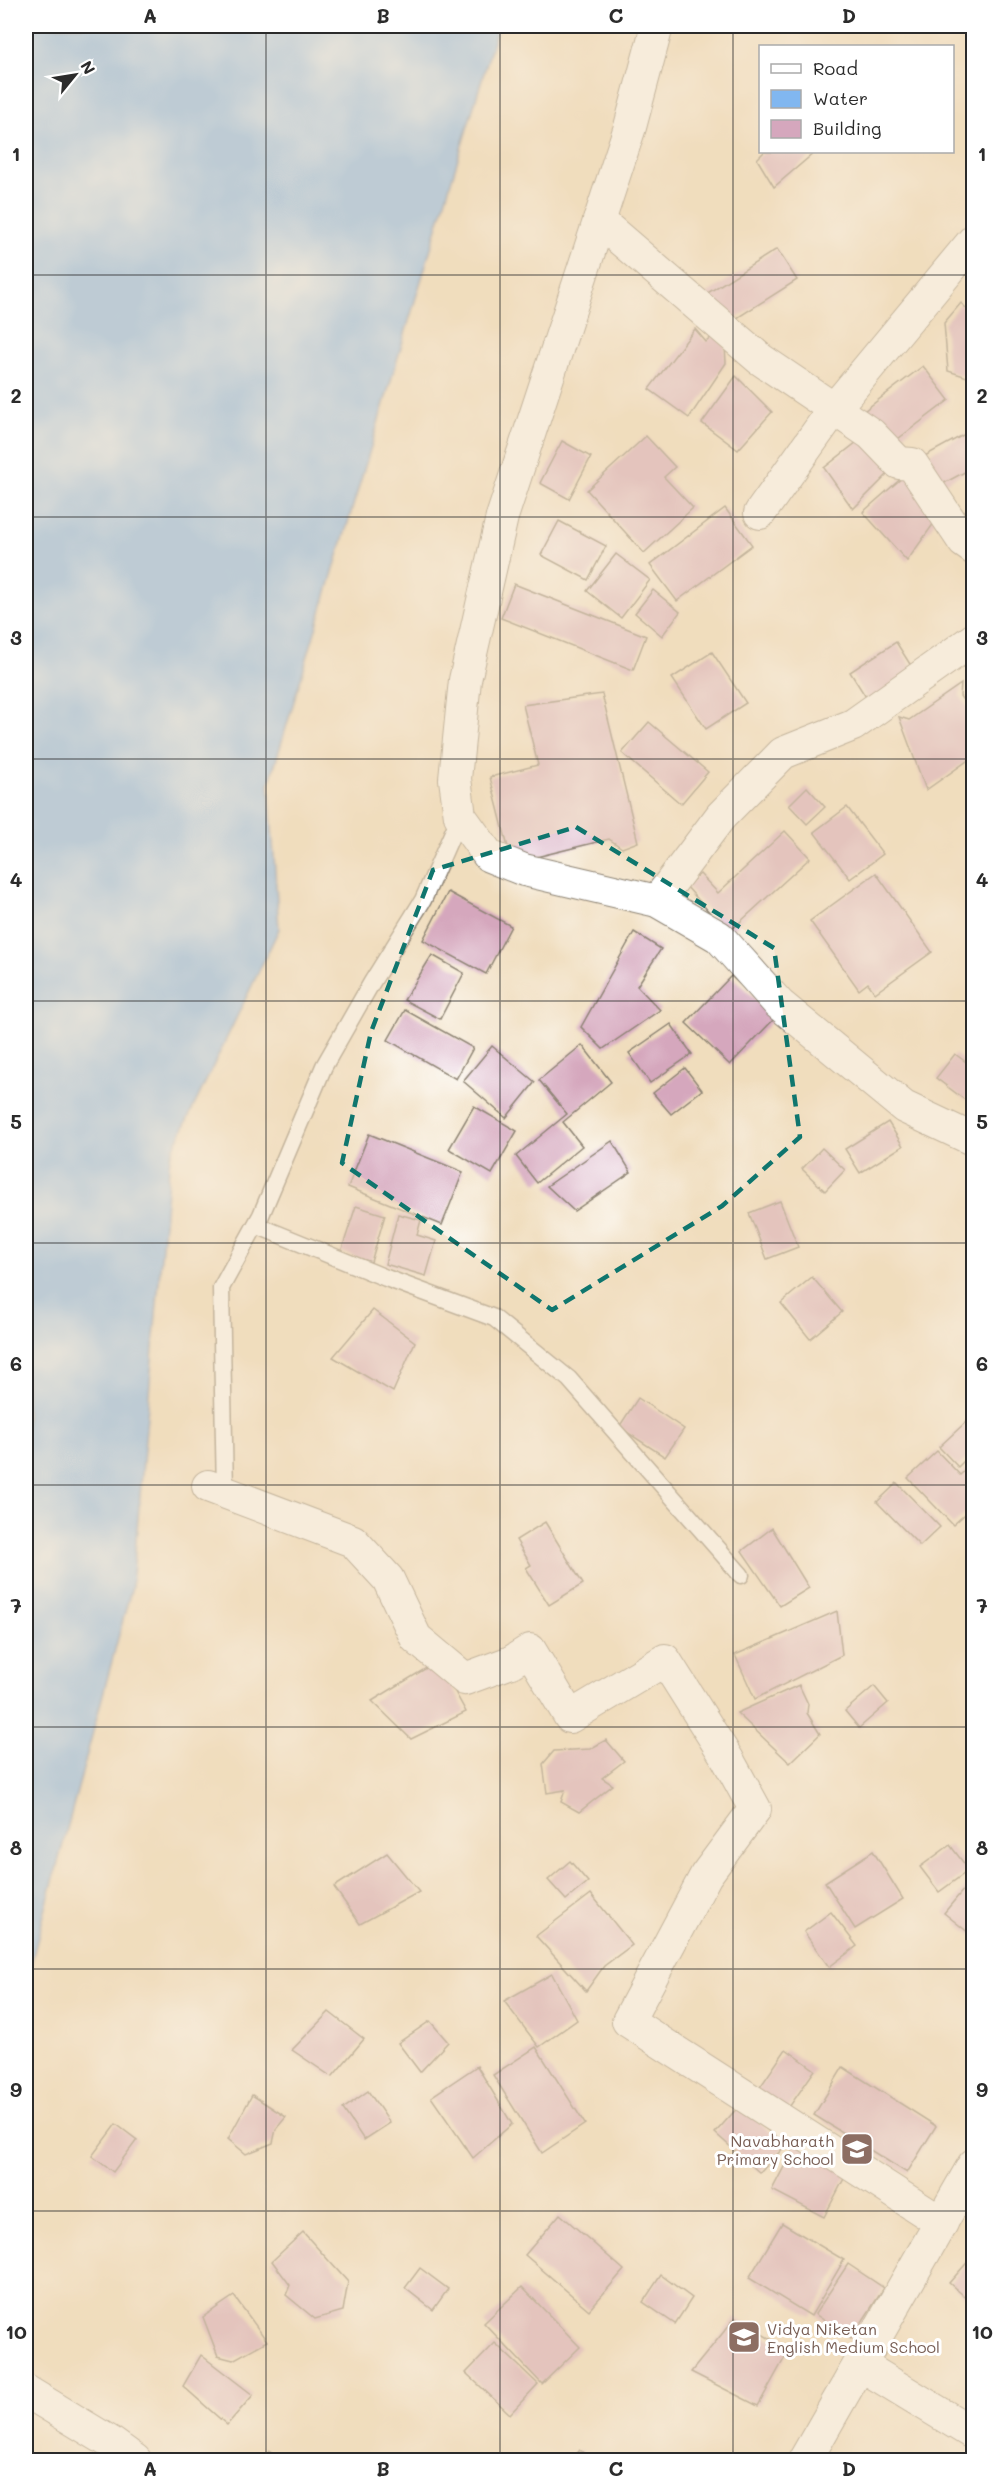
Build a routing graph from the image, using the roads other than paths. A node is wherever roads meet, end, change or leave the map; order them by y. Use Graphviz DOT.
graph roads {
  1 [pos="657,26"];
  2 [pos="599,220"];
  3 [pos="974,240"];
  4 [pos="834,409"];
  5 [pos="760,513"];
  6 [pos="974,549"];
  7 [pos="974,639"];
  8 [pos="460,816"];
  9 [pos="657,901"];
  10 [pos="974,1140"];
  11 [pos="256,1225"];
  12 [pos="216,1489"];
  13 [pos="741,1575"];
  14 [pos="971,2175"];
  15 [pos="942,2223"];
  16 [pos="860,2367"];
  17 [pos="26,2391"];
  18 [pos="974,2434"];
  19 [pos="135,2460"];
  20 [pos="805,2460"];
  1 -- 2 [label="street"];
  2 -- 4 [label="street"];
  2 -- 8 [label="street"];
  3 -- 4 [label="street"];
  4 -- 5 [label="street"];
  4 -- 6 [label="street"];
  7 -- 9 [label="street"];
  8 -- 9 [label="street"];
  8 -- 11 [label="lane"];
  9 -- 10 [label="street"];
  11 -- 12 [label="lane"];
  11 -- 13 [label="lane"];
  12 -- 15 [label="street"];
  14 -- 15 [label="main road"];
  15 -- 16 [label="main road"];
  16 -- 18 [label="street"];
  16 -- 20 [label="main road"];
  17 -- 19 [label="street"];
}
